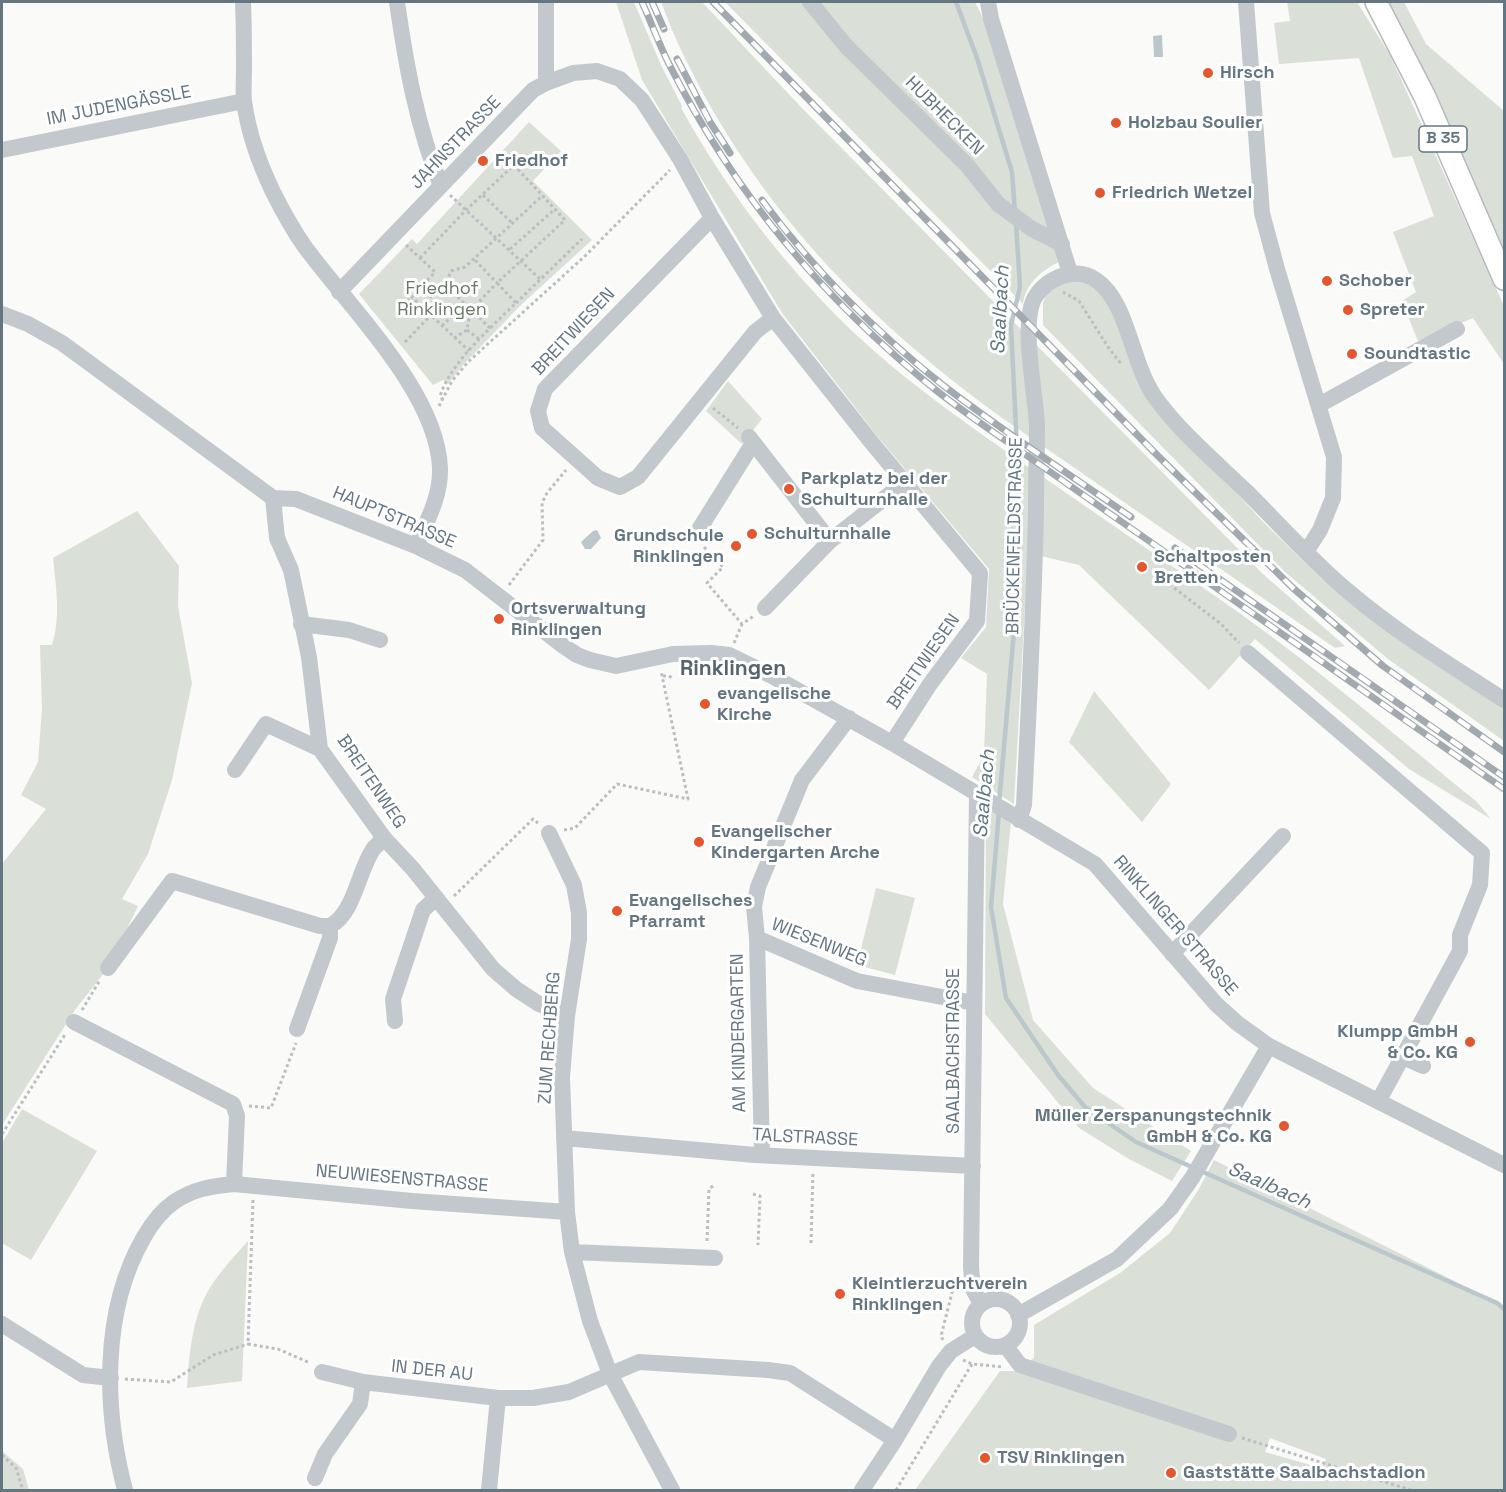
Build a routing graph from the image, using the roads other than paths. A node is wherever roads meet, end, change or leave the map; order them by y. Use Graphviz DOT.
graph roads {
  1 [pos="243,2"];
  2 [pos="397,2"];
  3 [pos="546,2"];
  4 [pos="810,2"];
  5 [pos="988,2"];
  6 [pos="1246,2"];
  7 [pos="1376,2"];
  8 [pos="546,82"];
  9 [pos="244,101"];
  10 [pos="2,150"];
  11 [pos="441,186"];
  12 [pos="712,218"];
  13 [pos="1062,243"];
  14 [pos="1070,273"];
  15 [pos="1504,279"];
  16 [pos="339,292"];
  17 [pos="2,314"];
  18 [pos="773,318"];
  19 [pos="1457,329"];
  20 [pos="1319,405"];
  21 [pos="905,482"];
  22 [pos="273,498"];
  23 [pos="695,536"];
  24 [pos="830,541"];
  25 [pos="416,546"];
  26 [pos="1306,552"];
  27 [pos="765,608"];
  28 [pos="301,624"];
  29 [pos="380,640"];
  30 [pos="1248,653"];
  31 [pos="1504,700"];
  32 [pos="849,718"];
  33 [pos="892,743"];
  34 [pos="321,749"];
  35 [pos="235,770"];
  36 [pos="979,797"];
  37 [pos="1015,817"];
  38 [pos="549,833"];
  39 [pos="1283,836"];
  40 [pos="384,838"];
  41 [pos="440,903"];
  42 [pos="330,926"];
  43 [pos="757,938"];
  44 [pos="1172,954"];
  45 [pos="108,968"];
  46 [pos="974,1003"];
  47 [pos="567,1016"];
  48 [pos="395,1021"];
  49 [pos="74,1022"];
  50 [pos="297,1029"];
  51 [pos="1269,1046"];
  52 [pos="1403,1057"];
  53 [pos="1423,1066"];
  54 [pos="1379,1100"];
  55 [pos="564,1138"];
  56 [pos="762,1155"];
  57 [pos="1504,1164"];
  58 [pos="973,1166"];
  59 [pos="234,1184"];
  60 [pos="567,1212"];
  61 [pos="572,1252"];
  62 [pos="715,1258"];
  63 [pos="981,1304"];
  64 [pos="1018,1315"];
  65 [pos="2,1324"];
  66 [pos="975,1336"];
  67 [pos="1005,1345"];
  68 [pos="321,1372"];
  69 [pos="610,1374"];
  70 [pos="111,1378"];
  71 [pos="363,1382"];
  72 [pos="498,1398"];
  73 [pos="1229,1434"];
  74 [pos="895,1440"];
  75 [pos="315,1478"];
  76 [pos="125,1491"];
  77 [pos="489,1491"];
  78 [pos="672,1491"];
  79 [pos="862,1491"];
  1 -- 9 [label="street"];
  2 -- 11 [label="street"];
  3 -- 8 [label="street"];
  4 -- 13 [label="street, HUBHECKEN"];
  5 -- 13 [label="street"];
  6 -- 20 [label="street"];
  7 -- 15 [label="main road, B 35"];
  8 -- 11 [label="street, JAHNSTRASSE"];
  8 -- 12 [label="street, BREITWIESEN"];
  9 -- 10 [label="street, IM JUDENGÄSSLE"];
  9 -- 16 [label="street"];
  11 -- 16 [label="street, JAHNSTRASSE"];
  12 -- 18 [label="street, BREITWIESEN"];
  12 -- 18 [label="street, BREITWIESEN"];
  13 -- 14 [label="street"];
  14 -- 26 [label="street"];
  14 -- 37 [label="street, BRÜCKENFELDSTRASSE"];
  16 -- 25 [label="street"];
  17 -- 22 [label="street, HAUPTSTRASSE"];
  18 -- 21 [label="street, BREITWIESEN"];
  19 -- 20 [label="street"];
  20 -- 26 [label="street"];
  21 -- 24 [label="street"];
  21 -- 33 [label="street, BREITWIESEN"];
  22 -- 25 [label="street, HAUPTSTRASSE"];
  22 -- 28 [label="street, BREITENWEG"];
  23 -- 24 [label="street"];
  24 -- 27 [label="street"];
  25 -- 32 [label="street, HAUPTSTRASSE"];
  26 -- 31 [label="street"];
  28 -- 29 [label="street"];
  28 -- 34 [label="street, BREITENWEG"];
  30 -- 52 [label="street"];
  32 -- 33 [label="street, HAUPTSTRASSE"];
  32 -- 43 [label="street, AM KINDERGARTEN"];
  33 -- 36 [label="street, HAUPTSTRASSE"];
  34 -- 35 [label="street"];
  34 -- 40 [label="street, BREITENWEG"];
  36 -- 37 [label="street, RINKLINGER STRASSE"];
  36 -- 46 [label="street, SAALBACHSTRASSE"];
  37 -- 44 [label="street, RINKLINGER STRASSE"];
  38 -- 47 [label="street, ZUM RECHBERG"];
  39 -- 44 [label="street"];
  40 -- 41 [label="street, BREITENWEG"];
  40 -- 42 [label="street"];
  41 -- 47 [label="street, BREITENWEG"];
  41 -- 48 [label="street"];
  42 -- 45 [label="street"];
  42 -- 50 [label="street"];
  43 -- 46 [label="street, WIESENWEG"];
  43 -- 56 [label="street, AM KINDERGARTEN"];
  44 -- 51 [label="street, RINKLINGER STRASSE"];
  46 -- 58 [label="street, SAALBACHSTRASSE"];
  47 -- 55 [label="street, ZUM RECHBERG"];
  49 -- 59 [label="street"];
  51 -- 54 [label="street, RINKLINGER STRASSE"];
  51 -- 64 [label="street"];
  52 -- 53 [label="street"];
  52 -- 54 [label="street"];
  54 -- 57 [label="street, RINKLINGER STRASSE"];
  55 -- 56 [label="street, TALSTRASSE"];
  55 -- 60 [label="street, ZUM RECHBERG"];
  56 -- 58 [label="street, TALSTRASSE"];
  58 -- 63 [label="street, SAALBACHSTRASSE"];
  59 -- 60 [label="street, NEUWIESENSTRASSE"];
  59 -- 70 [label="street, NEUWIESENSTRASSE"];
  60 -- 61 [label="street, ZUM RECHBERG"];
  61 -- 62 [label="street"];
  61 -- 69 [label="street, ZUM RECHBERG"];
  63 -- 64 [label="street"];
  63 -- 66 [label="street"];
  64 -- 67 [label="street"];
  65 -- 70 [label="street"];
  66 -- 67 [label="street"];
  66 -- 74 [label="street"];
  67 -- 73 [label="street"];
  68 -- 71 [label="street, IN DER AU"];
  69 -- 72 [label="street, IN DER AU"];
  69 -- 74 [label="street, IN DER AU"];
  69 -- 78 [label="street, ZUM RECHBERG"];
  70 -- 76 [label="street, NEUWIESENSTRASSE"];
  71 -- 72 [label="street, IN DER AU"];
  71 -- 75 [label="street"];
  72 -- 77 [label="street"];
  74 -- 79 [label="street"];
}
